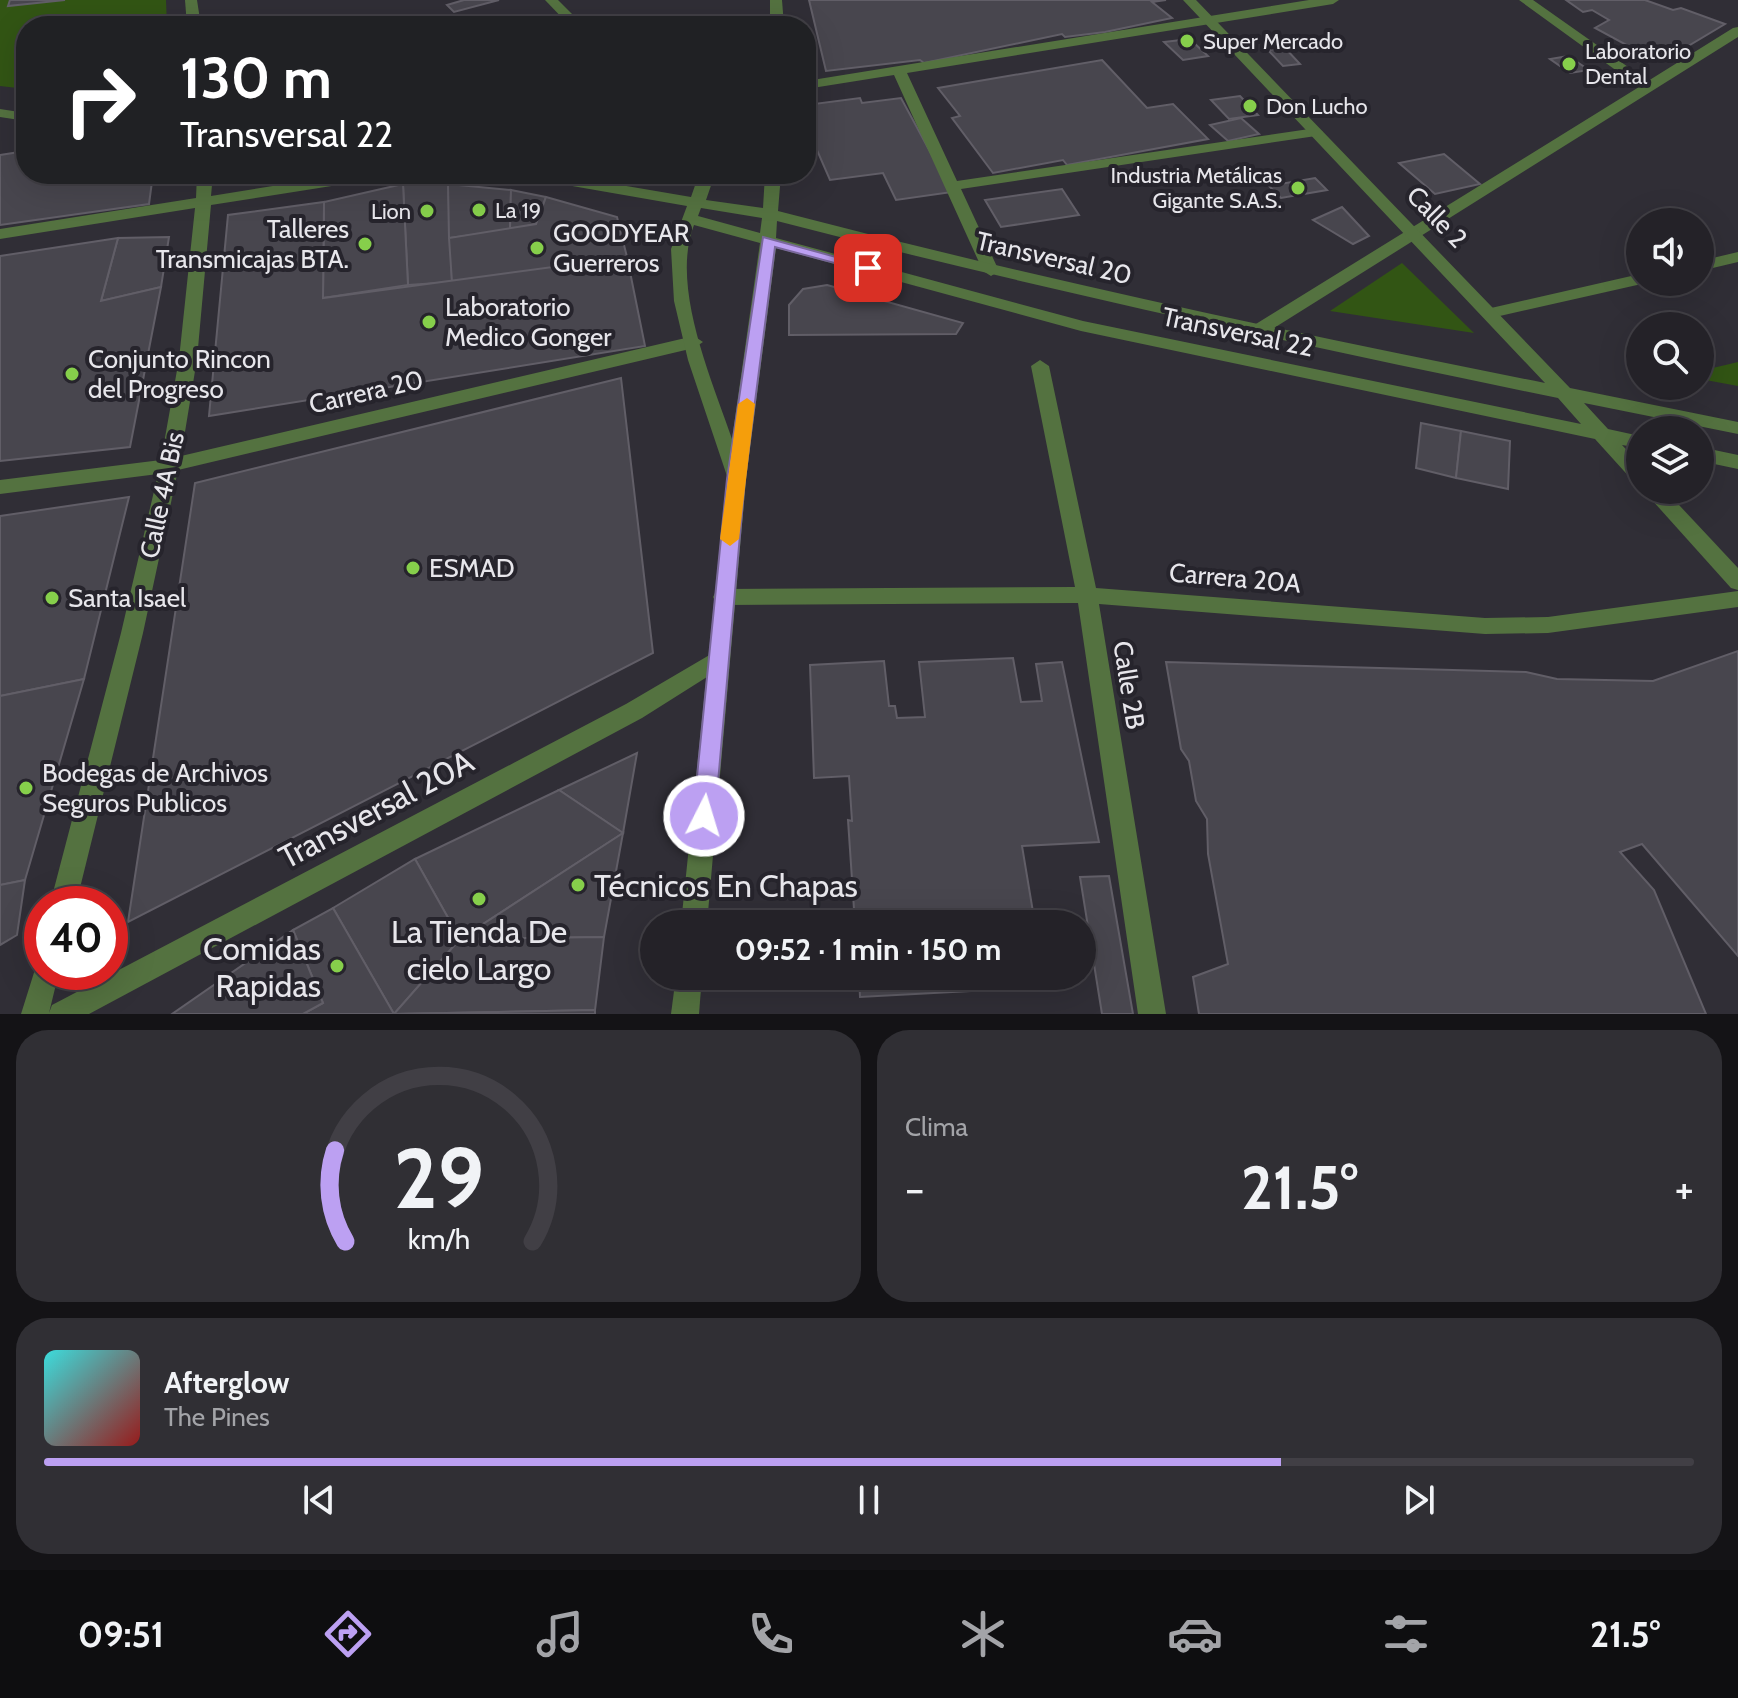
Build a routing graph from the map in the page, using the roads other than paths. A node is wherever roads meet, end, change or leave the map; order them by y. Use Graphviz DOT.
graph roads {
  1 [pos="551,0"];
  2 [pos="1189,0"];
  3 [pos="1333,0"];
  4 [pos="1525,0"];
  5 [pos="567,16"];
  6 [pos="1208,19"];
  7 [pos="1738,31"];
  8 [pos="899,70"];
  9 [pos="816,83"];
  10 [pos="1648,87"];
  11 [pos="1316,132"];
  12 [pos="205,184"];
  13 [pos="317,184"];
  14 [pos="576,184"];
  15 [pos="703,184"];
  16 [pos="772,184"];
  17 [pos="952,186"];
  18 [pos="204,203"];
  19 [pos="693,211"];
  20 [pos="770,214"];
  21 [pos="1413,233"];
  22 [pos="0,234"];
  23 [pos="769,240"];
  24 [pos="1738,257"];
  25 [pos="1714,263"];
  26 [pos="991,271"];
  27 [pos="1626,282"];
  28 [pos="1491,313"];
  29 [pos="1257,331"];
  30 [pos="694,342"];
  31 [pos="1040,366"];
  32 [pos="1564,394"];
  33 [pos="1738,428"];
  34 [pos="1602,435"];
  35 [pos="1626,439"];
  36 [pos="1714,457"];
  37 [pos="1626,461"];
  38 [pos="1738,462"];
  39 [pos="172,465"];
  40 [pos="736,479"];
  41 [pos="0,487"];
  42 [pos="1666,504"];
  43 [pos="1738,582"];
  44 [pos="1087,595"];
  45 [pos="724,597"];
  46 [pos="1738,599"];
  47 [pos="718,659"];
  48 [pos="67,886"];
  49 [pos="695,910"];
  50 [pos="41,990"];
  51 [pos="688,990"];
  52 [pos="35,1014"];
  53 [pos="62,1014"];
  54 [pos="685,1014"];
  55 [pos="1152,1014"];
  1 -- 5 [label="street"];
  2 -- 6 [label="street, Calle 2"];
  3 -- 6 [label="street"];
  4 -- 10 [label="street"];
  6 -- 8 [label="street"];
  6 -- 11 [label="street, Calle 2"];
  7 -- 10 [label="street"];
  8 -- 9 [label="street"];
  8 -- 17 [label="street"];
  10 -- 21 [label="street"];
  11 -- 17 [label="street"];
  11 -- 21 [label="street, Calle 2"];
  12 -- 18 [label="street, Calle 4A Bis"];
  13 -- 18 [label="street"];
  14 -- 19 [label="street, Transversal 20"];
  15 -- 19 [label="street"];
  16 -- 20 [label="street"];
  17 -- 26 [label="street"];
  18 -- 22 [label="street"];
  18 -- 39 [label="street, Calle 4A Bis"];
  19 -- 20 [label="street, Transversal 20"];
  19 -- 23 [label="street, Transversal 22"];
  19 -- 30 [label="street"];
  20 -- 23 [label="street"];
  20 -- 26 [label="street, Transversal 20"];
  21 -- 28 [label="street, Calle 2"];
  21 -- 29 [label="street"];
  23 -- 34 [label="street, Transversal 22"];
  23 -- 40 [label="street"];
  24 -- 25 [label="street"];
  26 -- 29 [label="street, Transversal 20"];
  27 -- 28 [label="street"];
  28 -- 32 [label="street, Calle 2"];
  29 -- 32 [label="street, Transversal 20"];
  30 -- 39 [label="street, Carrera 20"];
  30 -- 40 [label="street"];
  31 -- 44 [label="street, Calle 2B"];
  32 -- 33 [label="street"];
  32 -- 34 [label="street, Calle 2"];
  34 -- 35 [label="street, Transversal 22"];
  34 -- 37 [label="street, Calle 2"];
  36 -- 38 [label="street"];
  39 -- 41 [label="street, Carrera 20"];
  39 -- 48 [label="street, Calle 4A Bis"];
  40 -- 45 [label="street"];
  42 -- 43 [label="street"];
  44 -- 45 [label="street, Carrera 20A"];
  44 -- 46 [label="street, Carrera 20A"];
  44 -- 55 [label="street, Calle 2B"];
  45 -- 47 [label="street"];
  47 -- 49 [label="street"];
  47 -- 53 [label="street, Transversal 20A"];
  50 -- 52 [label="street"];
  51 -- 54 [label="street"];
}
